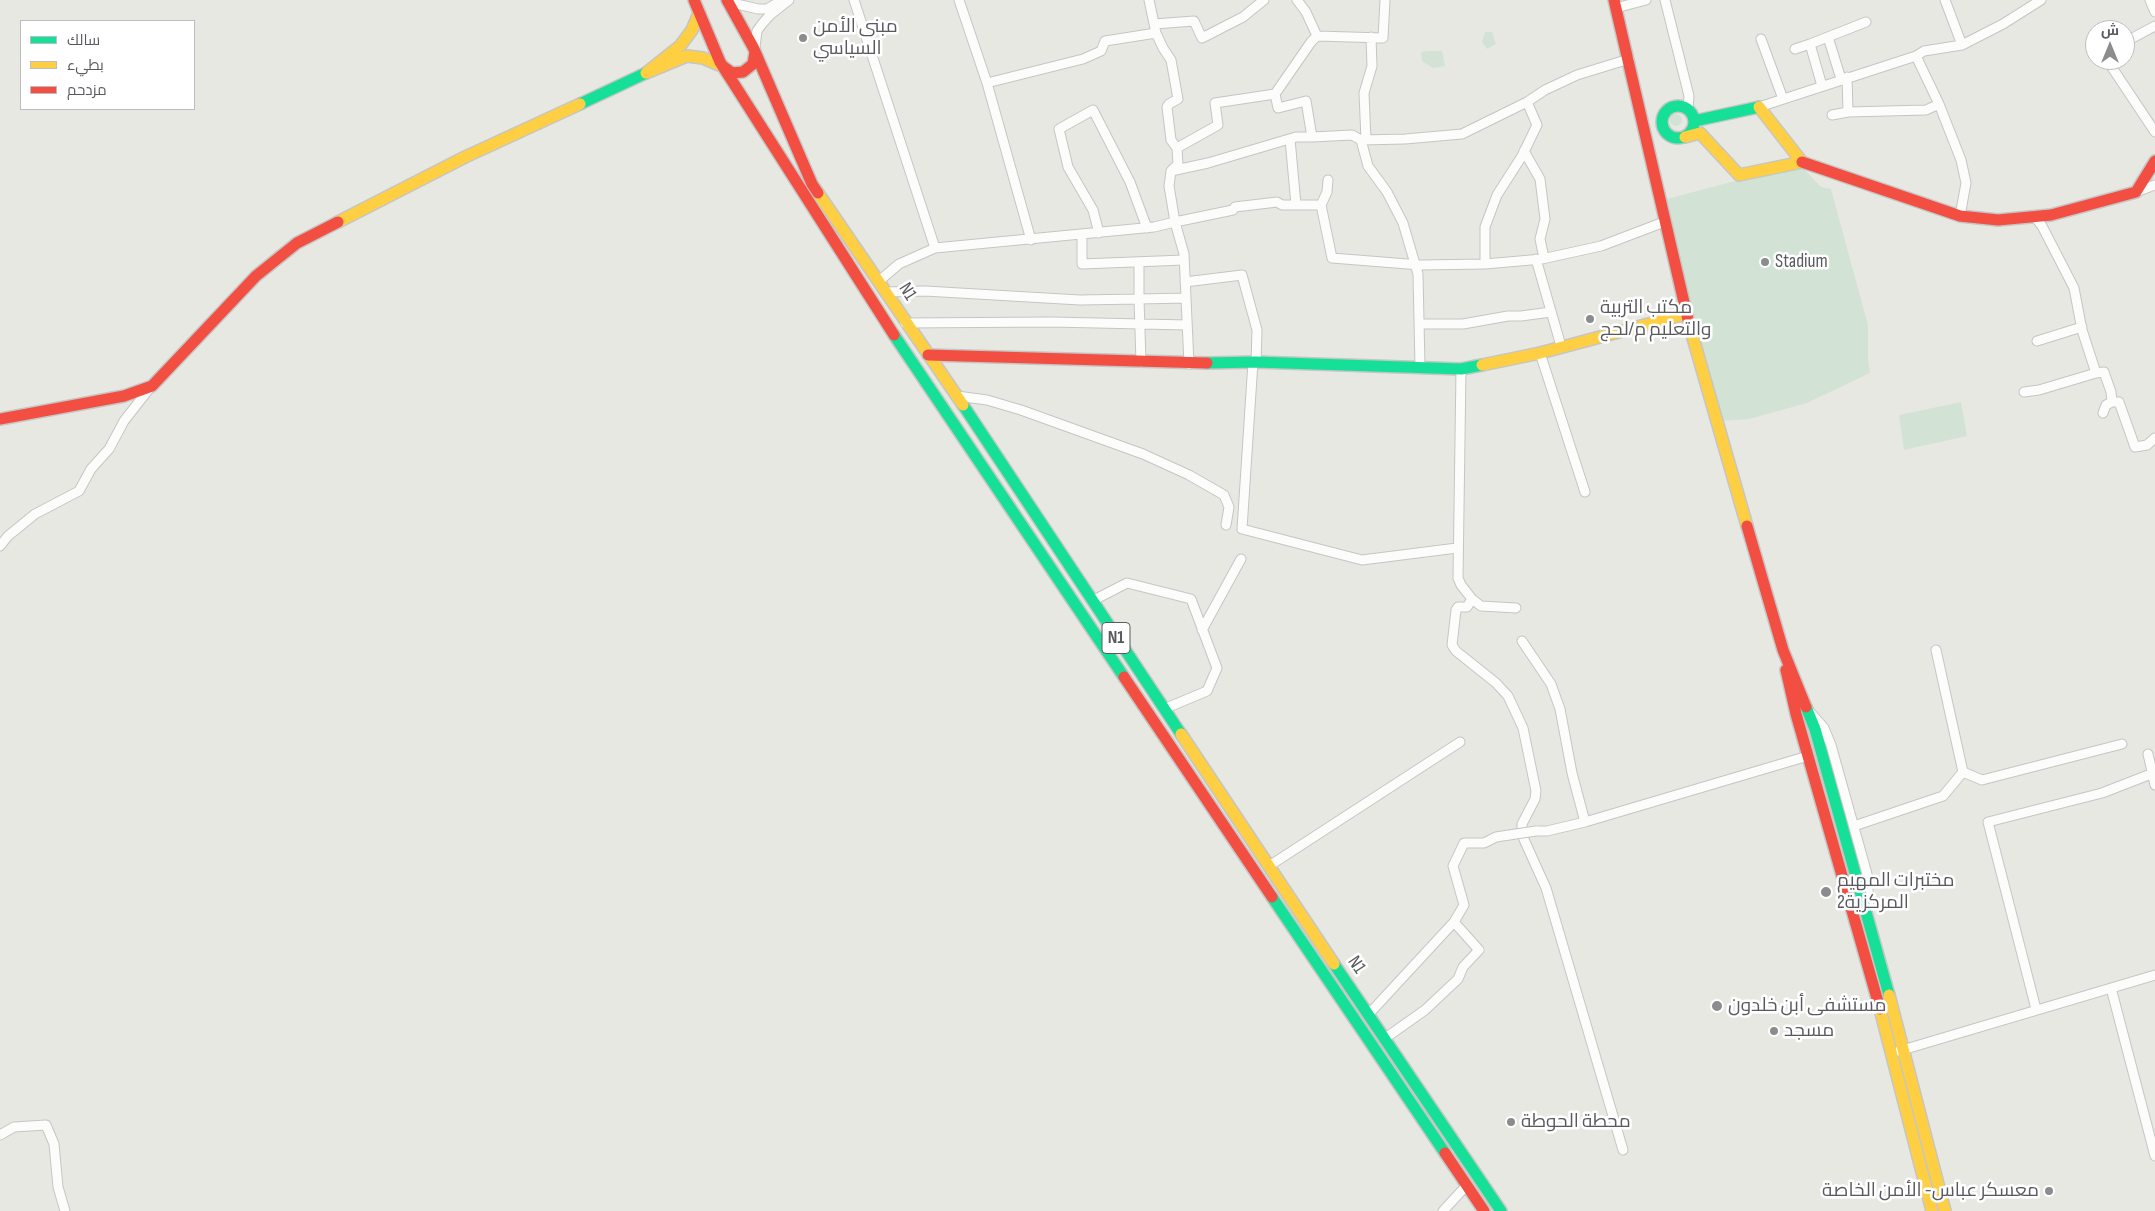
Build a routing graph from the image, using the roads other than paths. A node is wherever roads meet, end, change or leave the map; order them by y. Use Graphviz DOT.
graph roads {
  1 [pos="694,0"];
  2 [pos="699,0"];
  3 [pos="728,0"];
  4 [pos="784,0"];
  5 [pos="789,0"];
  6 [pos="854,0"];
  7 [pos="959,0"];
  8 [pos="1149,0"];
  9 [pos="1264,0"];
  10 [pos="1297,0"];
  11 [pos="1385,0"];
  12 [pos="1646,0"];
  13 [pos="1665,0"];
  14 [pos="1945,0"];
  15 [pos="2041,0"];
  16 [pos="2150,0"];
  17 [pos="1615,4"];
  18 [pos="2155,12"];
  19 [pos="699,13"];
  20 [pos="1866,22"];
  21 [pos="2155,26"];
  22 [pos="1155,29"];
  23 [pos="1318,36"];
  24 [pos="1371,37"];
  25 [pos="1828,37"];
  26 [pos="2135,37"];
  27 [pos="1761,39"];
  28 [pos="1810,44"];
  29 [pos="1962,44"];
  30 [pos="1795,49"];
  31 [pos="755,52"];
  32 [pos="1916,56"];
  33 [pos="1629,60"];
  34 [pos="724,67"];
  35 [pos="2114,70"];
  36 [pos="646,73"];
  37 [pos="1844,78"];
  38 [pos="987,83"];
  39 [pos="1822,86"];
  40 [pos="1275,94"];
  41 [pos="1783,99"];
  42 [pos="1527,102"];
  43 [pos="1939,104"];
  44 [pos="1670,108"];
  45 [pos="1759,108"];
  46 [pos="1688,110"];
  47 [pos="1848,112"];
  48 [pos="1832,115"];
  49 [pos="1642,116"];
  50 [pos="1694,121"];
  51 [pos="2155,132"];
  52 [pos="1312,137"];
  53 [pos="1682,138"];
  54 [pos="1290,139"];
  55 [pos="1363,140"];
  56 [pos="1649,146"];
  57 [pos="1177,148"];
  58 [pos="1524,151"];
  59 [pos="2155,161"];
  60 [pos="1802,162"];
  61 [pos="1171,172"];
  62 [pos="1328,180"];
  63 [pos="2155,185"];
  64 [pos="2136,192"];
  65 [pos="1296,205"];
  66 [pos="1321,205"];
  67 [pos="1960,216"];
  68 [pos="2035,217"];
  69 [pos="1175,222"];
  70 [pos="1664,222"];
  71 [pos="1147,228"];
  72 [pos="1099,233"];
  73 [pos="1082,234"];
  74 [pos="1031,240"];
  75 [pos="935,248"];
  76 [pos="1540,259"];
  77 [pos="1184,260"];
  78 [pos="1139,262"];
  79 [pos="1416,264"];
  80 [pos="1485,264"];
  81 [pos="879,281"];
  82 [pos="1185,282"];
  83 [pos="886,292"];
  84 [pos="1186,298"];
  85 [pos="1139,299"];
  86 [pos="1551,312"];
  87 [pos="1686,314"];
  88 [pos="906,324"];
  89 [pos="1140,324"];
  90 [pos="1419,324"];
  91 [pos="1187,325"];
  92 [pos="2082,327"];
  93 [pos="2037,341"];
  94 [pos="1561,346"];
  95 [pos="1540,352"];
  96 [pos="928,354"];
  97 [pos="1141,362"];
  98 [pos="1255,362"];
  99 [pos="1190,364"];
  100 [pos="1420,367"];
  101 [pos="1461,368"];
  102 [pos="2096,373"];
  103 [pos="152,386"];
  104 [pos="2024,392"];
  105 [pos="957,396"];
  106 [pos="2112,402"];
  107 [pos="2102,413"];
  108 [pos="0,419"];
  109 [pos="2155,438"];
  110 [pos="1584,492"];
  111 [pos="1226,525"];
  112 [pos="0,546"];
  113 [pos="1457,548"];
  114 [pos="1241,559"];
  115 [pos="1472,599"];
  116 [pos="1092,601"];
  117 [pos="1516,608"];
  118 [pos="1202,630"];
  119 [pos="1522,641"];
  120 [pos="1784,650"];
  121 [pos="1936,650"];
  122 [pos="1807,708"];
  123 [pos="1164,709"];
  124 [pos="1460,742"];
  125 [pos="2122,744"];
  126 [pos="2148,754"];
  127 [pos="1808,756"];
  128 [pos="1963,772"];
  129 [pos="2151,774"];
  130 [pos="2155,785"];
  131 [pos="1585,822"];
  132 [pos="1854,826"];
  133 [pos="1269,866"];
  134 [pos="1869,919"];
  135 [pos="1454,922"];
  136 [pos="2155,975"];
  137 [pos="2111,988"];
  138 [pos="2036,1009"];
  139 [pos="1368,1015"];
  140 [pos="1384,1039"];
  141 [pos="1903,1050"];
  142 [pos="1891,1053"];
  143 [pos="0,1135"];
  144 [pos="1623,1150"];
  145 [pos="2155,1156"];
  146 [pos="1467,1185"];
  147 [pos="66,1211"];
  148 [pos="1443,1211"];
  149 [pos="1484,1211"];
  150 [pos="1501,1211"];
  151 [pos="1932,1211"];
  152 [pos="1945,1211"];
  1 -- 19 [label="main road, N1"];
  2 -- 19 [label="main road"];
  3 -- 4 [label="street"];
  3 -- 31 [label="main road, N1"];
  5 -- 31 [label="street"];
  6 -- 75 [label="street"];
  7 -- 38 [label="street"];
  8 -- 22 [label="street"];
  9 -- 22 [label="street"];
  10 -- 23 [label="street"];
  11 -- 24 [label="street"];
  12 -- 17 [label="street"];
  13 -- 46 [label="street"];
  14 -- 29 [label="street"];
  15 -- 29 [label="street"];
  16 -- 18 [label="street"];
  17 -- 33 [label="main road"];
  19 -- 34 [label="main road, N1"];
  19 -- 36 [label="main road"];
  20 -- 25 [label="street"];
  21 -- 26 [label="street"];
  22 -- 38 [label="street"];
  22 -- 57 [label="street"];
  23 -- 24 [label="street"];
  23 -- 40 [label="street"];
  24 -- 55 [label="street"];
  25 -- 28 [label="street"];
  25 -- 37 [label="street"];
  27 -- 41 [label="street"];
  28 -- 30 [label="street"];
  28 -- 39 [label="street"];
  29 -- 32 [label="street"];
  31 -- 34 [label="main road"];
  31 -- 81 [label="main road, N1 / N1"];
  32 -- 37 [label="street"];
  32 -- 43 [label="street"];
  33 -- 42 [label="street"];
  33 -- 49 [label="main road"];
  34 -- 36 [label="main road"];
  34 -- 146 [label="main road, N1"];
  35 -- 51 [label="street"];
  36 -- 103 [label="main road"];
  37 -- 39 [label="street"];
  37 -- 47 [label="street"];
  38 -- 74 [label="street"];
  39 -- 41 [label="street"];
  40 -- 52 [label="street"];
  40 -- 57 [label="street"];
  41 -- 45 [label="street"];
  42 -- 55 [label="street"];
  42 -- 58 [label="street"];
  43 -- 47 [label="street"];
  43 -- 67 [label="street"];
  44 -- 46 [label="main road"];
  44 -- 49 [label="main road"];
  44 -- 53 [label="main road"];
  45 -- 50 [label="main road"];
  45 -- 60 [label="main road"];
  46 -- 50 [label="main road"];
  47 -- 48 [label="street"];
  49 -- 56 [label="main road"];
  50 -- 53 [label="main road"];
  52 -- 54 [label="street"];
  52 -- 55 [label="street"];
  53 -- 56 [label="main road"];
  53 -- 60 [label="main road"];
  54 -- 61 [label="street"];
  54 -- 65 [label="street"];
  55 -- 79 [label="street"];
  56 -- 70 [label="main road"];
  57 -- 61 [label="street"];
  58 -- 76 [label="street"];
  58 -- 80 [label="street"];
  59 -- 64 [label="main road"];
  60 -- 67 [label="main road"];
  61 -- 69 [label="street"];
  62 -- 66 [label="street"];
  63 -- 64 [label="street"];
  64 -- 68 [label="main road"];
  65 -- 66 [label="street"];
  65 -- 69 [label="street"];
  66 -- 79 [label="street"];
  67 -- 68 [label="main road"];
  68 -- 92 [label="street"];
  69 -- 71 [label="street"];
  69 -- 77 [label="street"];
  70 -- 76 [label="street"];
  70 -- 87 [label="main road"];
  71 -- 72 [label="street"];
  71 -- 72 [label="street"];
  72 -- 73 [label="street"];
  73 -- 74 [label="street"];
  73 -- 78 [label="street"];
  74 -- 75 [label="street"];
  75 -- 81 [label="street"];
  76 -- 80 [label="street"];
  76 -- 86 [label="street"];
  77 -- 78 [label="street"];
  77 -- 82 [label="street"];
  78 -- 85 [label="street"];
  79 -- 80 [label="street"];
  79 -- 90 [label="street"];
  81 -- 83 [label="main road, N1 / N1"];
  82 -- 84 [label="street"];
  82 -- 98 [label="street"];
  83 -- 85 [label="street"];
  83 -- 88 [label="main road, N1 / N1"];
  84 -- 85 [label="street"];
  84 -- 91 [label="street"];
  85 -- 89 [label="street"];
  86 -- 90 [label="street"];
  86 -- 94 [label="street"];
  87 -- 94 [label="main road"];
  87 -- 120 [label="main road"];
  88 -- 89 [label="street"];
  88 -- 96 [label="main road, N1 / N1"];
  89 -- 91 [label="street"];
  89 -- 97 [label="street"];
  90 -- 100 [label="street"];
  91 -- 99 [label="street"];
  92 -- 93 [label="street"];
  92 -- 102 [label="street"];
  94 -- 95 [label="main road"];
  95 -- 101 [label="main road"];
  95 -- 110 [label="street"];
  96 -- 97 [label="main road"];
  96 -- 105 [label="main road, N1 / N1"];
  97 -- 99 [label="main road"];
  98 -- 99 [label="main road"];
  98 -- 100 [label="main road"];
  98 -- 113 [label="street"];
  100 -- 101 [label="main road"];
  101 -- 113 [label="street"];
  102 -- 104 [label="street"];
  102 -- 106 [label="street"];
  103 -- 108 [label="main road"];
  103 -- 112 [label="street"];
  105 -- 111 [label="street"];
  105 -- 116 [label="main road, N1 / N1"];
  106 -- 107 [label="street"];
  106 -- 109 [label="street"];
  113 -- 115 [label="street"];
  114 -- 118 [label="street"];
  115 -- 117 [label="street"];
  115 -- 144 [label="street"];
  116 -- 118 [label="street"];
  116 -- 123 [label="main road, N1 / N1"];
  118 -- 123 [label="street"];
  119 -- 131 [label="street"];
  120 -- 122 [label="main road"];
  120 -- 127 [label="main road"];
  121 -- 128 [label="street"];
  122 -- 132 [label="street"];
  122 -- 134 [label="main road"];
  123 -- 133 [label="main road, N1 / N1"];
  124 -- 133 [label="street"];
  125 -- 128 [label="street"];
  126 -- 129 [label="street"];
  127 -- 131 [label="street"];
  127 -- 142 [label="main road"];
  128 -- 132 [label="street"];
  129 -- 130 [label="street"];
  129 -- 138 [label="street"];
  131 -- 135 [label="street, bridge"];
  132 -- 134 [label="street"];
  133 -- 139 [label="main road, N1 / N1"];
  134 -- 141 [label="main road"];
  135 -- 139 [label="street"];
  135 -- 140 [label="street"];
  136 -- 137 [label="street"];
  137 -- 138 [label="street"];
  137 -- 145 [label="street"];
  138 -- 141 [label="street"];
  139 -- 140 [label="main road, N1 / N1"];
  140 -- 150 [label="main road, N1 / N1"];
  141 -- 142 [label="street"];
  141 -- 152 [label="main road"];
  142 -- 151 [label="main road"];
  143 -- 147 [label="street"];
  146 -- 148 [label="street"];
  146 -- 149 [label="main road, N1"];
}
